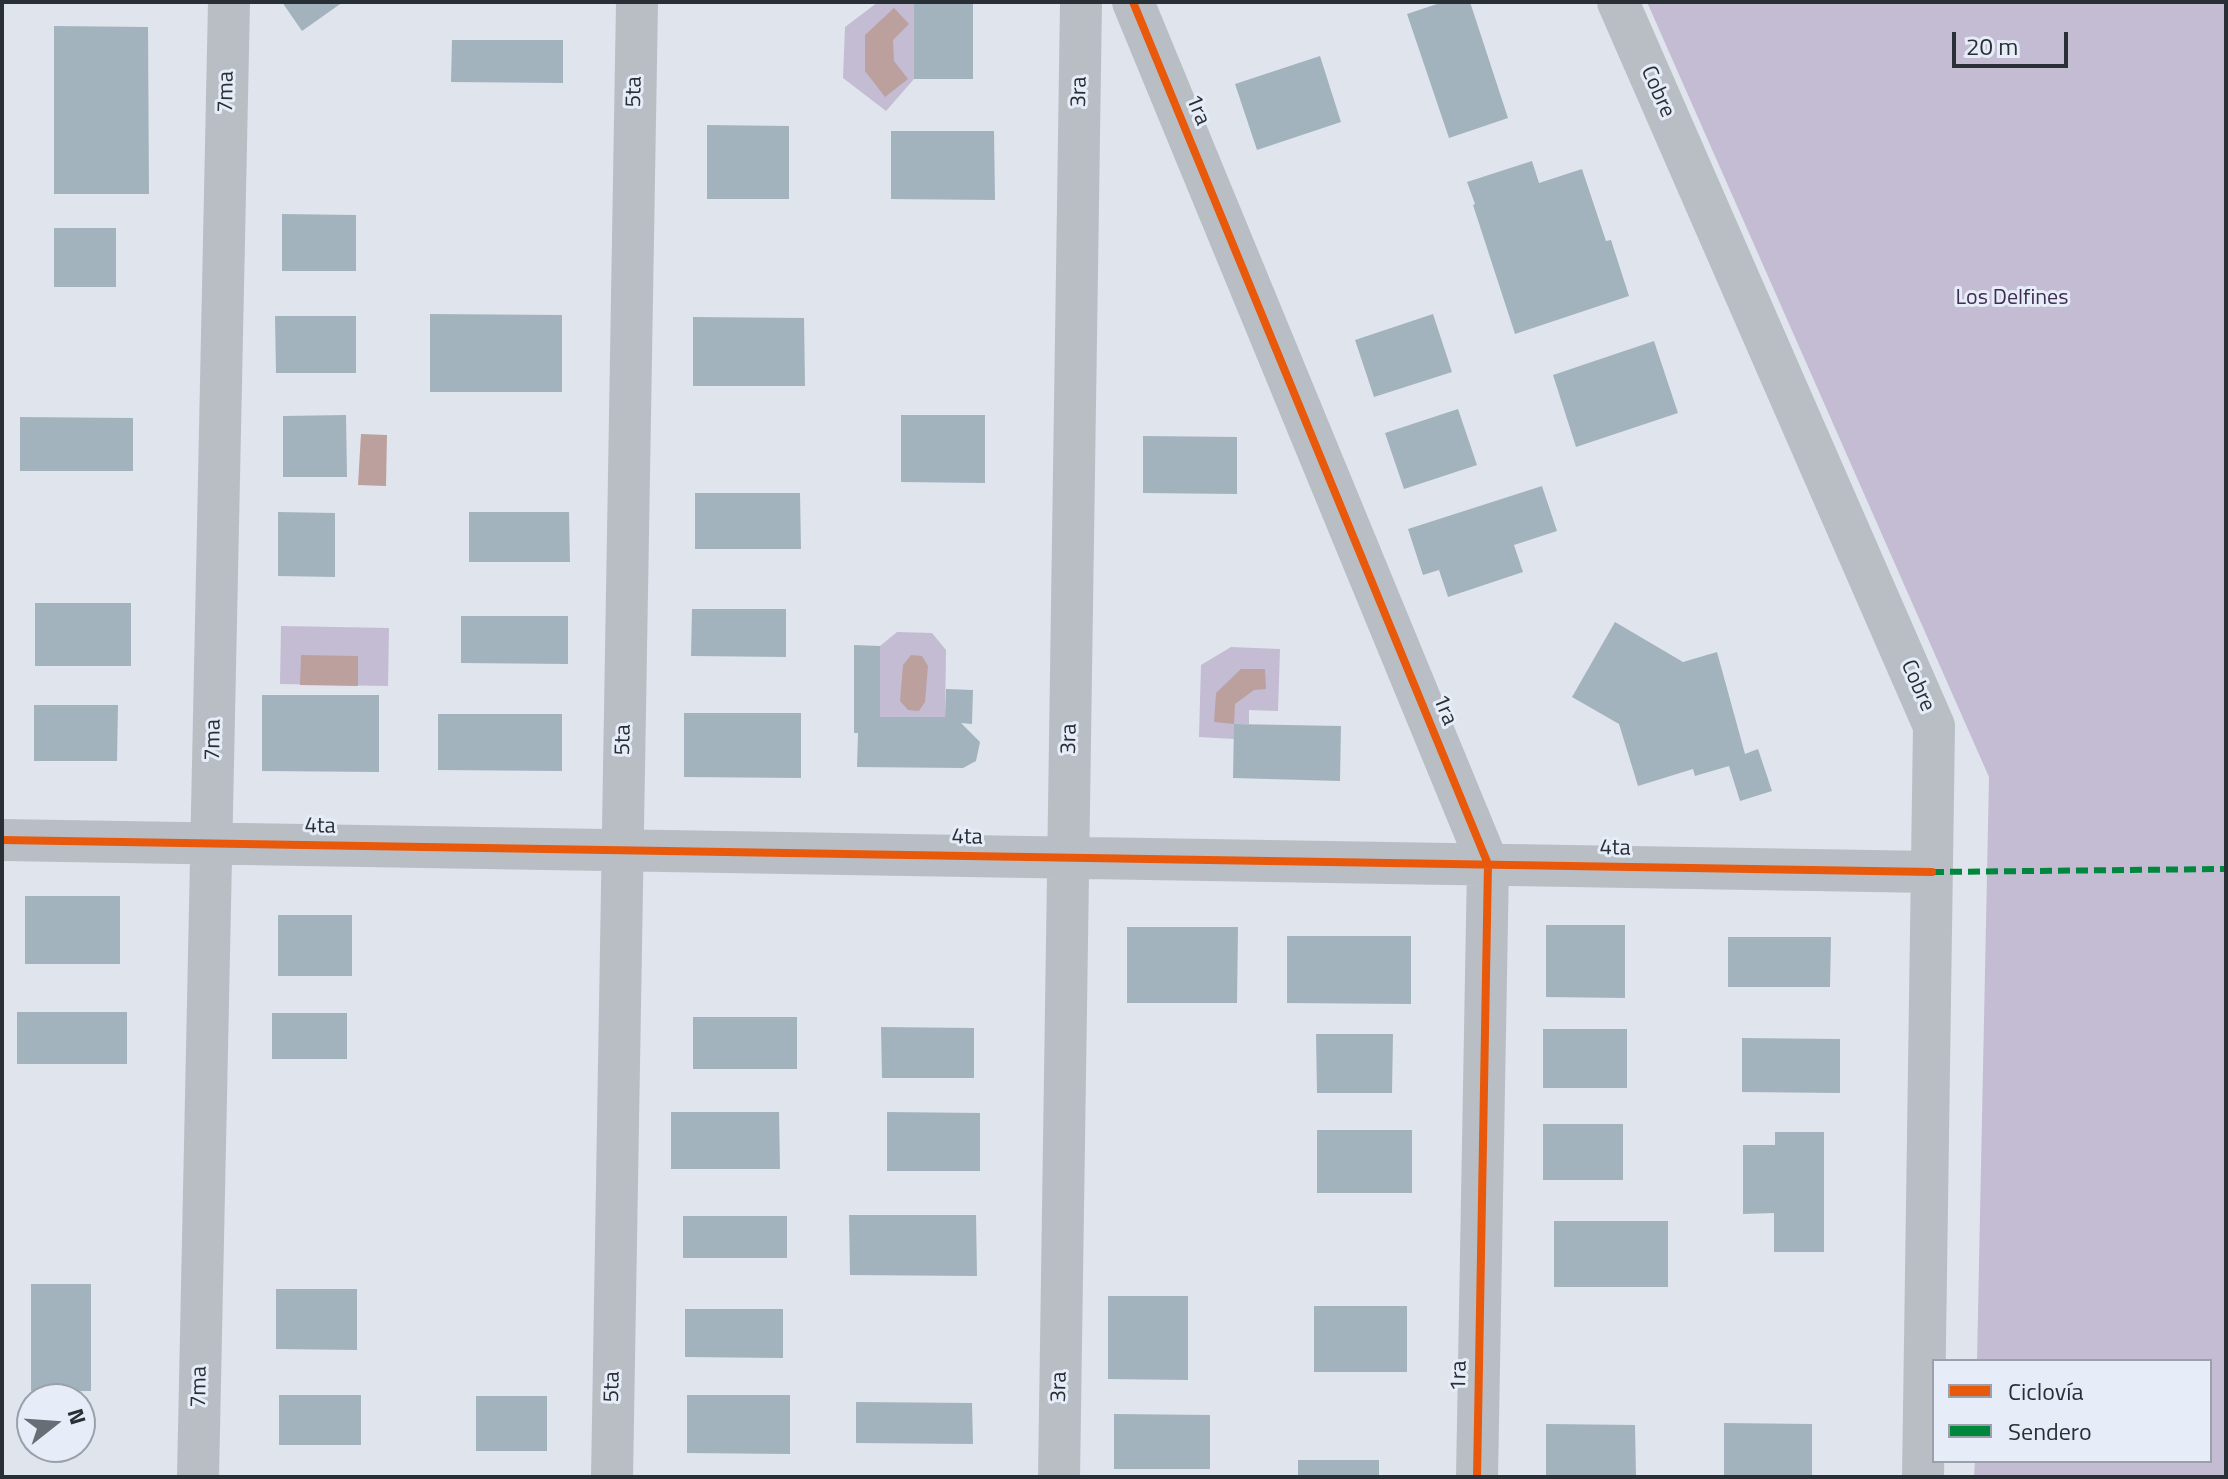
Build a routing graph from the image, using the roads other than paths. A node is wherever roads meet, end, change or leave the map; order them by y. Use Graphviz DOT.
graph roads {
  1 [pos="229,2"];
  2 [pos="637,2"];
  3 [pos="1081,2"];
  4 [pos="1133,2"];
  5 [pos="1618,2"];
  6 [pos="2,840"];
  7 [pos="212,843"];
  8 [pos="622,850"];
  9 [pos="1068,858"];
  10 [pos="1488,864"];
  11 [pos="1932,872"];
  12 [pos="198,1477"];
  13 [pos="612,1477"];
  14 [pos="1059,1477"];
  15 [pos="1477,1477"];
  16 [pos="1923,1477"];
  1 -- 7 [label="street, 7ma"];
  2 -- 8 [label="street, 5ta"];
  3 -- 9 [label="street, 3ra"];
  4 -- 10 [label="street, 1ra"];
  5 -- 11 [label="street, Cobre"];
  6 -- 7 [label="street, 4ta"];
  7 -- 8 [label="street, 4ta"];
  7 -- 12 [label="street, 7ma"];
  8 -- 9 [label="street, 4ta"];
  8 -- 13 [label="street, 5ta"];
  9 -- 10 [label="street, 4ta"];
  9 -- 14 [label="street, 3ra"];
  10 -- 11 [label="street, 4ta"];
  10 -- 15 [label="street, 1ra"];
  11 -- 16 [label="street, Cobre"];
}
